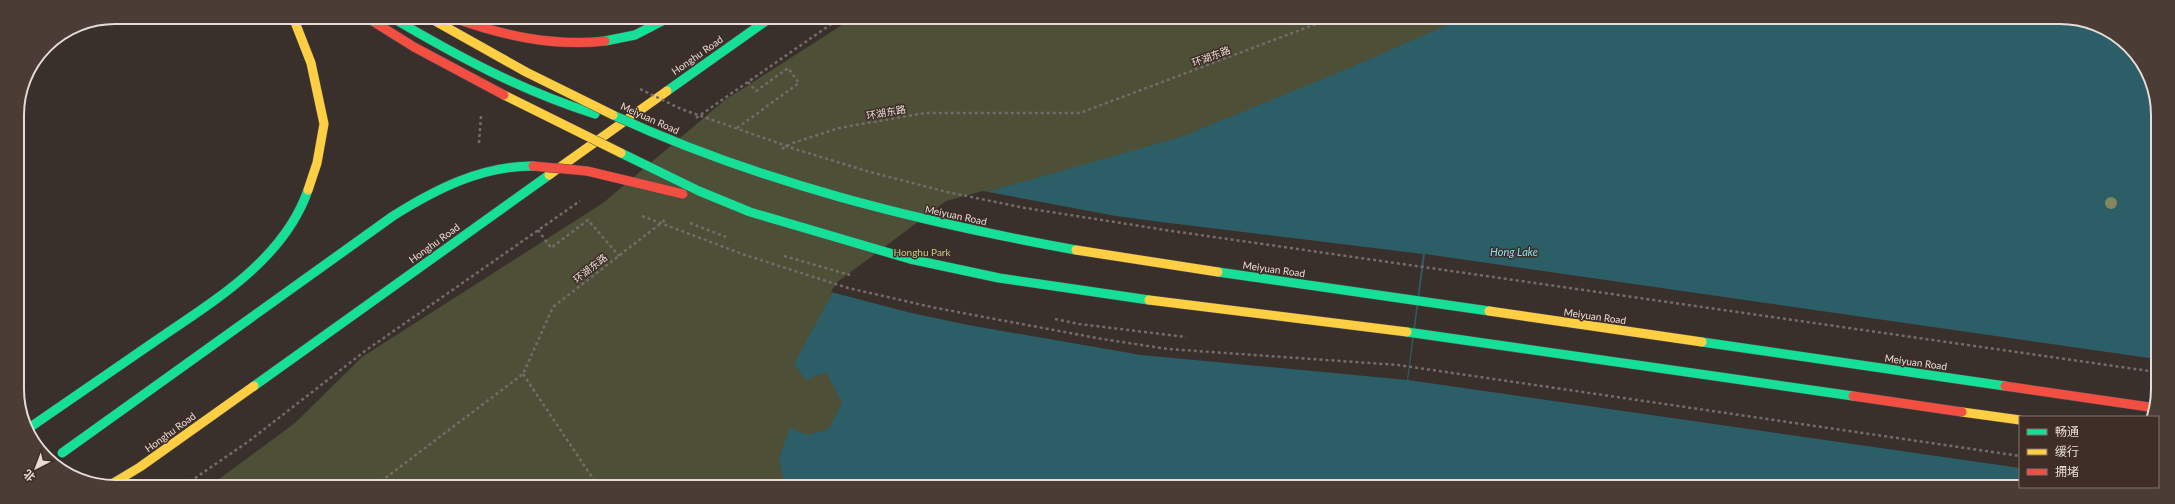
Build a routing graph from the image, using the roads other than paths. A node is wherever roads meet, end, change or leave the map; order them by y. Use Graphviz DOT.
graph roads {
  1 [pos="296,24"];
  2 [pos="377,24"];
  3 [pos="403,24"];
  4 [pos="439,24"];
  5 [pos="474,24"];
  6 [pos="656,24"];
  7 [pos="762,24"];
  8 [pos="623,122"];
  9 [pos="750,212"];
  10 [pos="2149,407"];
  11 [pos="2019,420"];
  12 [pos="32,427"];
  13 [pos="60,455"];
  14 [pos="118,480"];
  1 -- 12 [label="main road, bridge"];
  2 -- 9 [label="main road, bridge"];
  3 -- 8 [label="main road"];
  4 -- 10 [label="main road, Meiyuan Road, bridge"];
  5 -- 6 [label="main road, bridge"];
  7 -- 8 [label="main road, Honghu Road"];
  8 -- 14 [label="main road, Honghu Road"];
  9 -- 11 [label="main road, bridge"];
  9 -- 13 [label="main road, bridge"];
}
